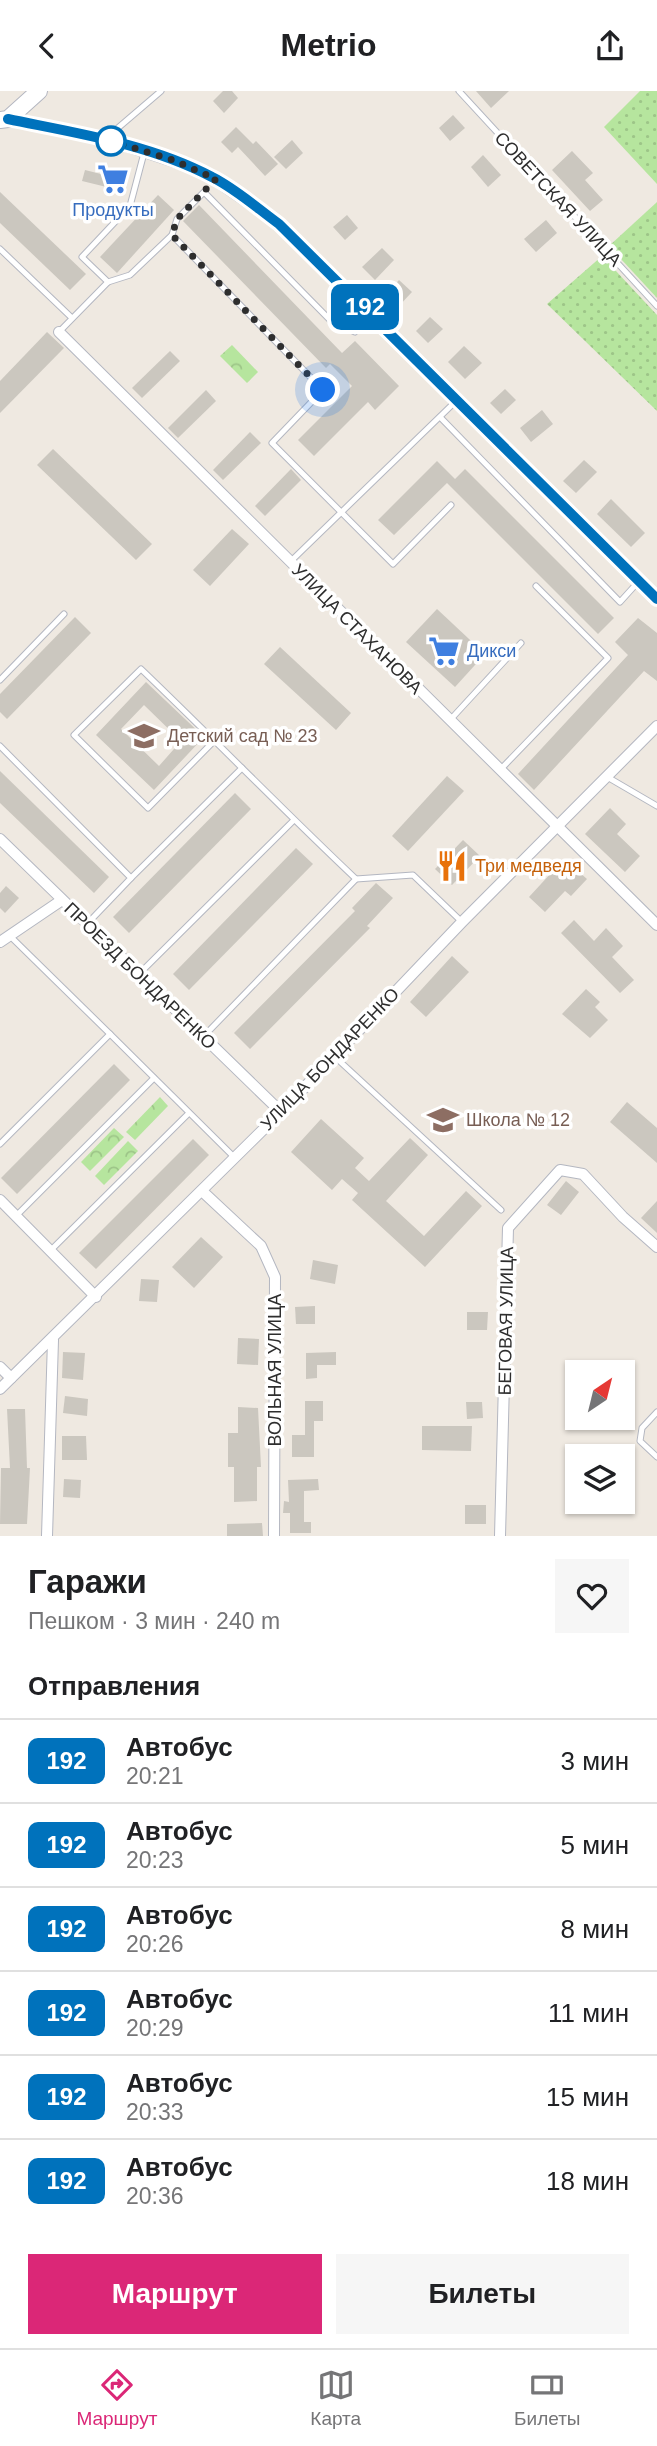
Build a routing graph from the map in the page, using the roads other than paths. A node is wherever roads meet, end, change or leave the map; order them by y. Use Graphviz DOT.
graph roads {
  1 [pos="39,91"];
  2 [pos="161,91"];
  3 [pos="459,91"];
  4 [pos="4,120"];
  5 [pos="105,139"];
  6 [pos="144,151"];
  7 [pos="216,179"];
  8 [pos="204,191"];
  9 [pos="172,235"];
  10 [pos="0,249"];
  11 [pos="108,282"];
  12 [pos="657,306"];
  13 [pos="72,319"];
  14 [pos="59,332"];
  15 [pos="355,333"];
  16 [pos="458,399"];
  17 [pos="440,417"];
  18 [pos="451,505"];
  19 [pos="342,513"];
  20 [pos="290,562"];
  21 [pos="639,581"];
  22 [pos="536,586"];
  23 [pos="657,599"];
  24 [pos="64,614"];
  25 [pos="521,643"];
  26 [pos="0,680"];
  27 [pos="449,721"];
  28 [pos="657,726"];
  29 [pos="215,740"];
  30 [pos="0,746"];
  31 [pos="242,768"];
  32 [pos="499,771"];
  33 [pos="609,778"];
  34 [pos="657,806"];
  35 [pos="294,820"];
  36 [pos="558,828"];
  37 [pos="0,839"];
  38 [pos="131,878"];
  39 [pos="356,879"];
  40 [pos="62,900"];
  41 [pos="462,922"];
  42 [pos="87,924"];
  43 [pos="657,925"];
  44 [pos="5,939"];
  45 [pos="138,975"];
  46 [pos="110,1034"];
  47 [pos="203,1037"];
  48 [pos="334,1056"];
  49 [pos="154,1078"];
  50 [pos="189,1112"];
  51 [pos="281,1112"];
  52 [pos="0,1144"];
  53 [pos="234,1158"];
  54 [pos="202,1191"];
  55 [pos="0,1201"];
  56 [pos="501,1209"];
  57 [pos="16,1216"];
  58 [pos="657,1247"];
  59 [pos="50,1251"];
  60 [pos="96,1297"];
  61 [pos="53,1340"];
  62 [pos="0,1367"];
  63 [pos="11,1378"];
  64 [pos="0,1389"];
  65 [pos="657,1412"];
  66 [pos="657,1457"];
  67 [pos="47,1536"];
  68 [pos="274,1536"];
  69 [pos="500,1536"];
  1 -- 4 [label="main road"];
  2 -- 5 [label="lane"];
  3 -- 12 [label="lane, СОВЕТСКАЯ УЛИЦА"];
  4 -- 5 [label="street"];
  5 -- 6 [label="street"];
  6 -- 7 [label="street"];
  6 -- 11 [label="lane"];
  7 -- 8 [label="lane"];
  7 -- 16 [label="street"];
  8 -- 9 [label="lane"];
  8 -- 15 [label="lane"];
  9 -- 11 [label="lane"];
  9 -- 19 [label="lane"];
  10 -- 13 [label="lane"];
  11 -- 13 [label="lane"];
  13 -- 14 [label="lane"];
  14 -- 20 [label="street, УЛИЦА СТАХАНОВА"];
  16 -- 17 [label="lane"];
  16 -- 21 [label="street"];
  17 -- 19 [label="lane"];
  17 -- 21 [label="lane"];
  18 -- 19 [label="lane"];
  19 -- 20 [label="lane"];
  20 -- 27 [label="street, УЛИЦА СТАХАНОВА"];
  21 -- 23 [label="street"];
  22 -- 32 [label="lane"];
  24 -- 26 [label="lane"];
  25 -- 27 [label="lane"];
  27 -- 32 [label="street, УЛИЦА СТАХАНОВА"];
  28 -- 33 [label="street, УЛИЦА БОНДАРЕНКО"];
  29 -- 29 [label="lane"];
  29 -- 31 [label="lane"];
  30 -- 38 [label="lane"];
  31 -- 35 [label="lane"];
  31 -- 38 [label="lane"];
  32 -- 36 [label="street, УЛИЦА СТАХАНОВА"];
  33 -- 34 [label="lane"];
  33 -- 36 [label="street, УЛИЦА БОНДАРЕНКО"];
  35 -- 39 [label="lane"];
  35 -- 45 [label="lane"];
  36 -- 41 [label="street, УЛИЦА БОНДАРЕНКО"];
  36 -- 43 [label="street, УЛИЦА СТАХАНОВА"];
  37 -- 40 [label="street, ПРОЕЗД БОНДАРЕНКО"];
  38 -- 42 [label="lane"];
  39 -- 41 [label="lane"];
  39 -- 47 [label="lane"];
  40 -- 42 [label="street, ПРОЕЗД БОНДАРЕНКО"];
  40 -- 44 [label="street"];
  41 -- 48 [label="street, УЛИЦА БОНДАРЕНКО"];
  42 -- 45 [label="street, ПРОЕЗД БОНДАРЕНКО"];
  44 -- 46 [label="lane"];
  45 -- 47 [label="street, ПРОЕЗД БОНДАРЕНКО"];
  46 -- 49 [label="lane"];
  46 -- 52 [label="lane"];
  47 -- 51 [label="street, ПРОЕЗД БОНДАРЕНКО"];
  48 -- 51 [label="street, УЛИЦА БОНДАРЕНКО"];
  48 -- 56 [label="lane"];
  49 -- 50 [label="lane"];
  49 -- 57 [label="lane"];
  50 -- 53 [label="lane"];
  50 -- 59 [label="lane"];
  51 -- 53 [label="street, УЛИЦА БОНДАРЕНКО"];
  53 -- 54 [label="street, УЛИЦА БОНДАРЕНКО"];
  54 -- 60 [label="street, УЛИЦА БОНДАРЕНКО"];
  54 -- 68 [label="street, ВОЛЬНАЯ УЛИЦА"];
  55 -- 57 [label="street"];
  57 -- 59 [label="street"];
  58 -- 69 [label="street, БЕГОВАЯ УЛИЦА"];
  59 -- 60 [label="street"];
  60 -- 61 [label="street, УЛИЦА БОНДАРЕНКО"];
  61 -- 63 [label="street, УЛИЦА БОНДАРЕНКО"];
  61 -- 67 [label="street"];
  62 -- 63 [label="street"];
  63 -- 64 [label="street, УЛИЦА БОНДАРЕНКО"];
  65 -- 66 [label="lane"];
}
